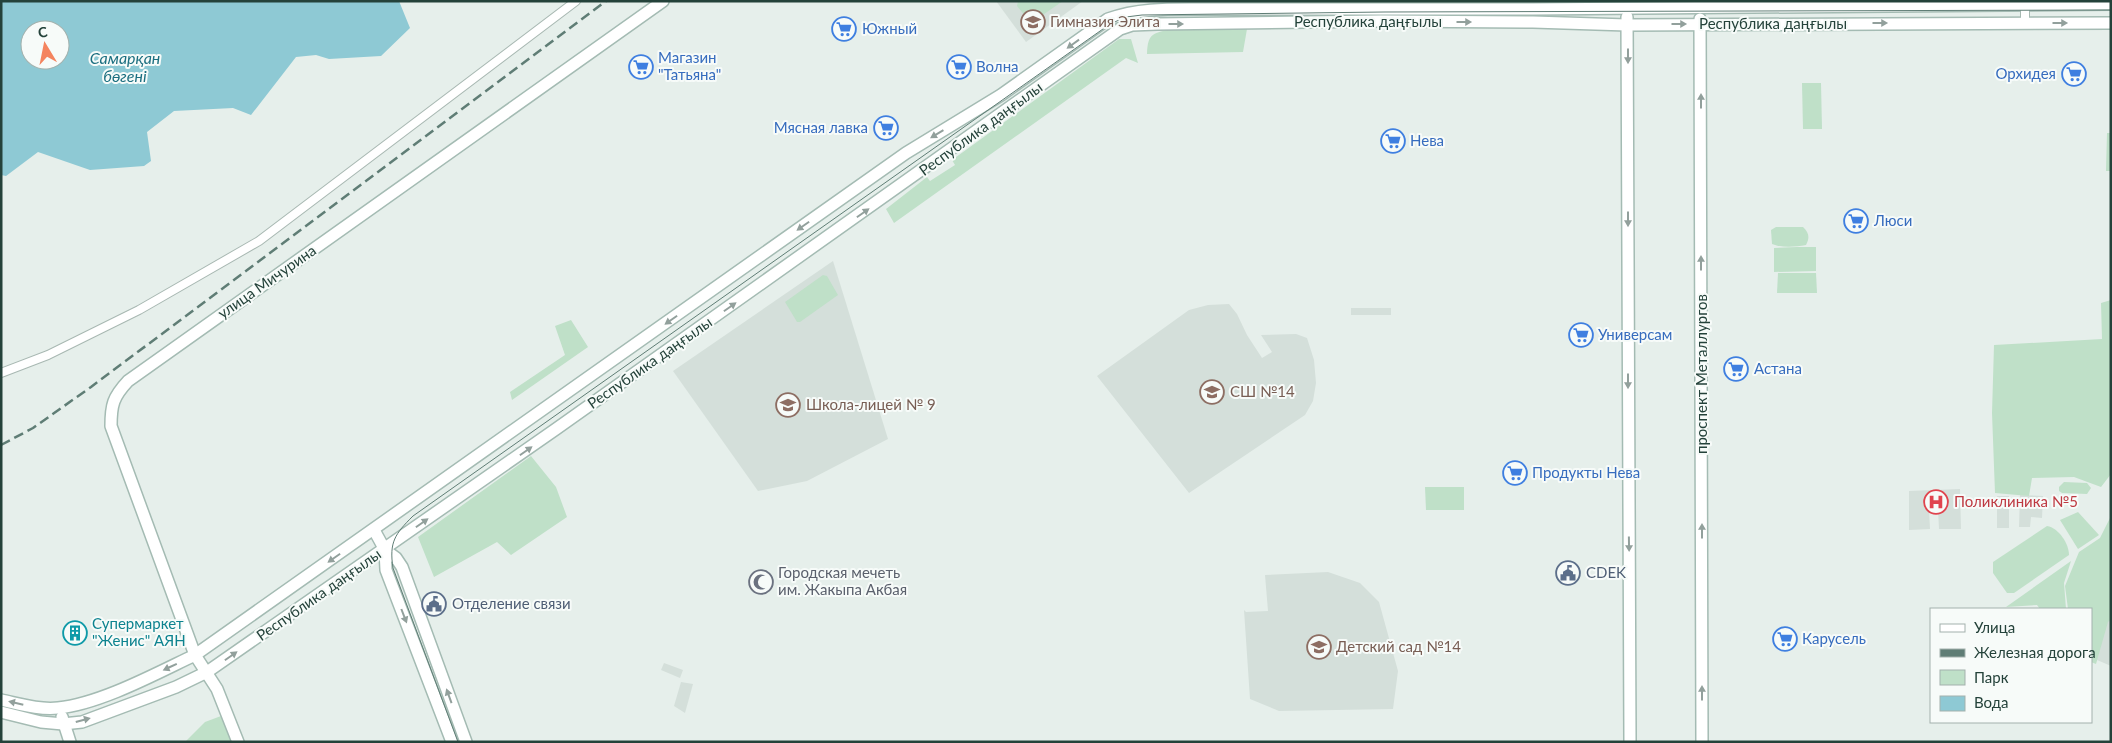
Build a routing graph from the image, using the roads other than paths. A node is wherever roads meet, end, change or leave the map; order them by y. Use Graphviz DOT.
graph roads {
  1 [pos="576,1"];
  2 [pos="663,1"];
  3 [pos="2025,3"];
  4 [pos="1605,4"];
  5 [pos="2111,4"];
  6 [pos="1385,5"];
  7 [pos="1700,7"];
  8 [pos="1627,8"];
  9 [pos="2024,23"];
  10 [pos="2111,23"];
  11 [pos="1700,24"];
  12 [pos="1627,25"];
  13 [pos="1,373"];
  14 [pos="374,530"];
  15 [pos="407,534"];
  16 [pos="384,550"];
  17 [pos="367,562"];
  18 [pos="402,567"];
  19 [pos="386,570"];
  20 [pos="195,655"];
  21 [pos="208,672"];
  22 [pos="1,700"];
  23 [pos="59,708"];
  24 [pos="1,712"];
  25 [pos="64,724"];
  26 [pos="70,742"];
  27 [pos="238,742"];
  28 [pos="452,742"];
  29 [pos="466,742"];
  30 [pos="1630,742"];
  31 [pos="1702,742"];
  1 -- 13 [label="street"];
  2 -- 20 [label="main road, улица Мичурина"];
  3 -- 5 [label="main road, Республика даңғылы"];
  3 -- 7 [label="main road, Республика даңғылы"];
  3 -- 9 [label="street"];
  4 -- 6 [label="main road, Республика даңғылы"];
  4 -- 8 [label="main road, Республика даңғылы"];
  6 -- 14 [label="main road, Республика даңғылы, one-way"];
  7 -- 8 [label="main road, Республика даңғылы"];
  7 -- 11 [label="main road, проспект Металлургов"];
  8 -- 12 [label="main road"];
  9 -- 10 [label="main road, Республика даңғылы, one-way"];
  11 -- 9 [label="main road, Республика даңғылы, one-way"];
  12 -- 11 [label="main road, Республика даңғылы, one-way"];
  31 -- 11 [label="main road, проспект Металлургов, one-way"];
  15 -- 12 [label="main road, Республика даңғылы, one-way"];
  12 -- 30 [label="main road, one-way"];
  14 -- 16 [label="main road"];
  14 -- 20 [label="main road, Республика даңғылы, one-way"];
  15 -- 16 [label="main road, Республика даңғылы"];
  15 -- 18 [label="main road"];
  16 -- 17 [label="main road, Республика даңғылы"];
  16 -- 18 [label="main road"];
  16 -- 19 [label="main road"];
  17 -- 19 [label="main road"];
  21 -- 17 [label="main road, Республика даңғылы, one-way"];
  29 -- 18 [label="main road, one-way"];
  19 -- 28 [label="main road, one-way"];
  20 -- 21 [label="main road, улица Мичурина"];
  20 -- 23 [label="main road, Республика даңғылы, one-way"];
  25 -- 21 [label="main road, Республика даңғылы, one-way"];
  21 -- 27 [label="main road, улица Мичурина"];
  23 -- 22 [label="main road, Республика даңғылы, one-way"];
  23 -- 25 [label="main road"];
  24 -- 25 [label="main road, Республика даңғылы"];
  25 -- 26 [label="main road"];
}
